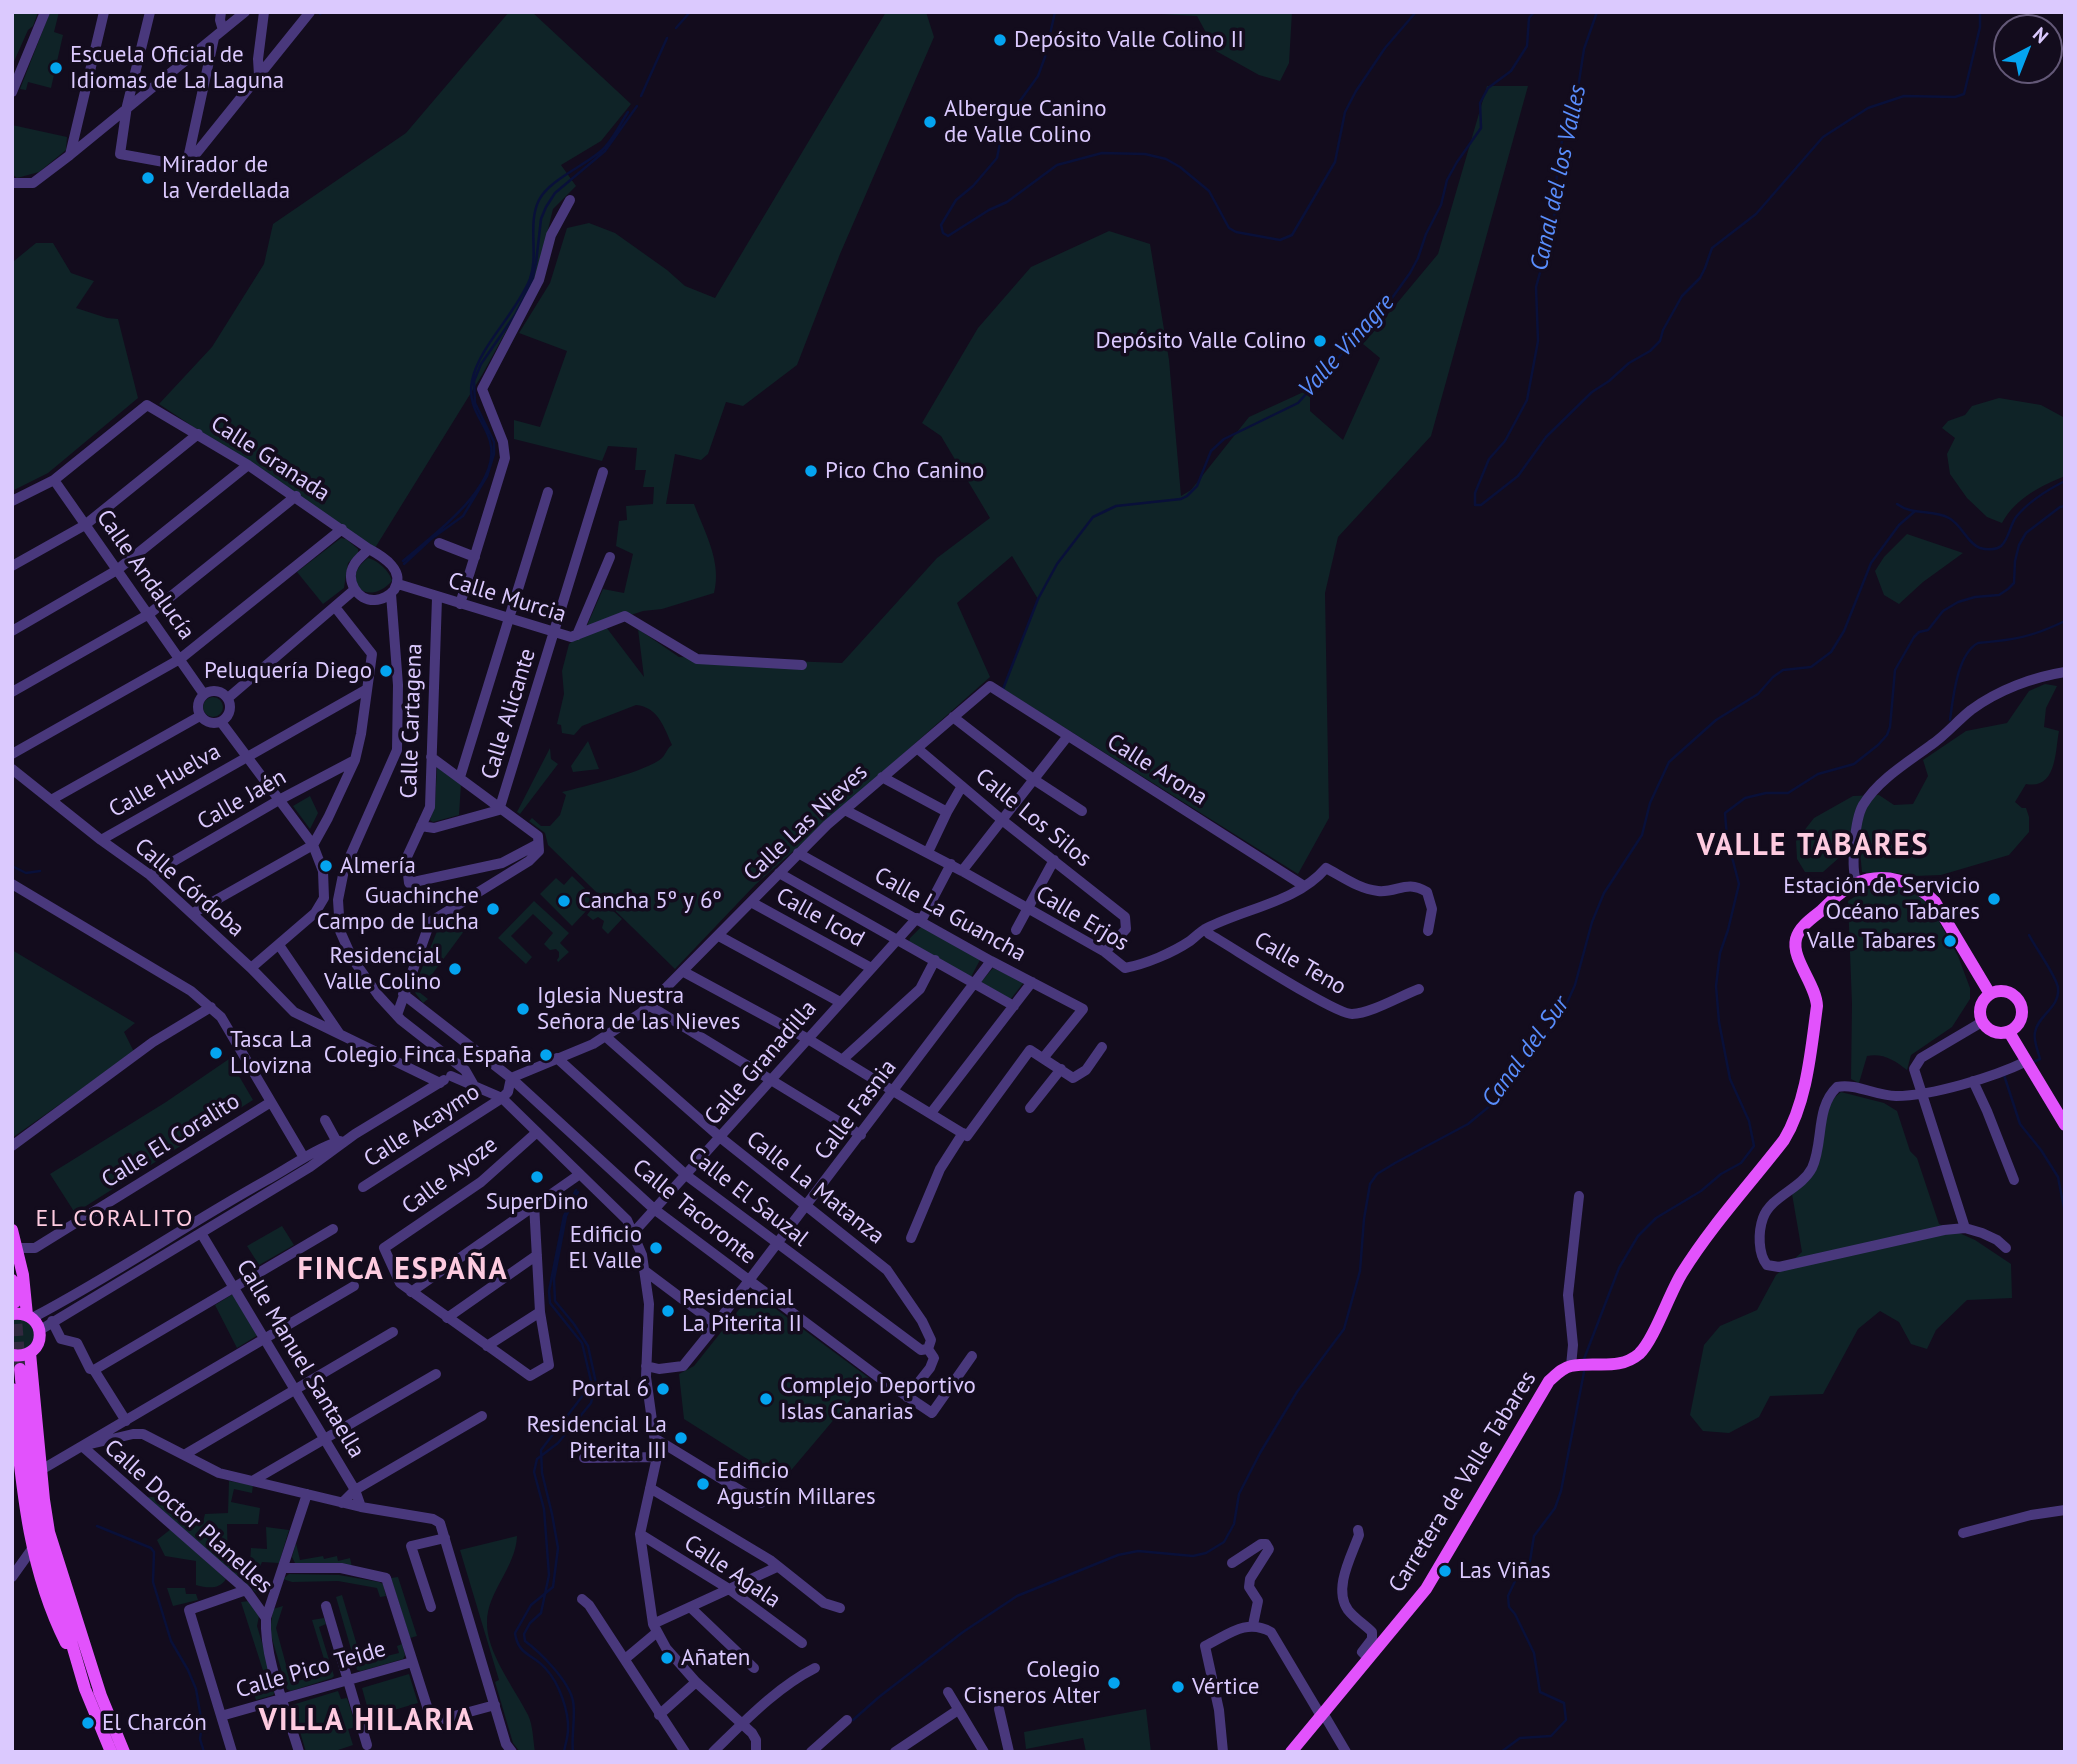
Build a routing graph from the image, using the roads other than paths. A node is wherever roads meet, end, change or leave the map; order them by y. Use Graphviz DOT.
graph roads {
  1 [pos="44,12"];
  2 [pos="104,12"];
  3 [pos="150,12"];
  4 [pos="222,12"];
  5 [pos="245,12"];
  6 [pos="264,12"];
  7 [pos="310,12"];
  8 [pos="223,30"];
  9 [pos="214,37"];
  10 [pos="197,51"];
  11 [pos="208,65"];
  12 [pos="259,75"];
  13 [pos="12,92"];
  14 [pos="127,106"];
  15 [pos="78,125"];
  16 [pos="94,134"];
  17 [pos="70,155"];
  18 [pos="187,166"];
  19 [pos="12,183"];
  20 [pos="570,200"];
  21 [pos="198,434"];
  22 [pos="248,465"];
  23 [pos="603,472"];
  24 [pos="54,480"];
  25 [pos="548,492"];
  26 [pos="296,496"];
  27 [pos="12,500"];
  28 [pos="85,525"];
  29 [pos="342,529"];
  30 [pos="439,543"];
  31 [pos="369,549"];
  32 [pos="475,557"];
  33 [pos="611,557"];
  34 [pos="12,566"];
  35 [pos="117,570"];
  36 [pos="398,584"];
  37 [pos="354,590"];
  38 [pos="391,594"];
  39 [pos="437,598"];
  40 [pos="460,604"];
  41 [pos="335,607"];
  42 [pos="149,614"];
  43 [pos="509,619"];
  44 [pos="12,631"];
  45 [pos="553,633"];
  46 [pos="578,635"];
  47 [pos="180,659"];
  48 [pos="802,665"];
  49 [pos="2065,672"];
  50 [pos="990,686"];
  51 [pos="367,689"];
  52 [pos="12,692"];
  53 [pos="203,693"];
  54 [pos="228,698"];
  55 [pos="200,716"];
  56 [pos="953,717"];
  57 [pos="221,722"];
  58 [pos="1067,737"];
  59 [pos="918,749"];
  60 [pos="12,754"];
  61 [pos="248,756"];
  62 [pos="431,757"];
  63 [pos="355,760"];
  64 [pos="12,769"];
  65 [pos="460,777"];
  66 [pos="883,777"];
  67 [pos="1033,779"];
  68 [pos="962,786"];
  69 [pos="51,800"];
  70 [pos="279,800"];
  71 [pos="500,807"];
  72 [pos="845,810"];
  73 [pos="1082,811"];
  74 [pos="947,812"];
  75 [pos="1002,820"];
  76 [pos="421,826"];
  77 [pos="101,840"];
  78 [pos="538,844"];
  79 [pos="313,845"];
  80 [pos="928,852"];
  81 [pos="798,853"];
  82 [pos="1054,860"];
  83 [pos="951,864"];
  84 [pos="962,871"];
  85 [pos="779,873"];
  86 [pos="150,875"];
  87 [pos="1857,883"];
  88 [pos="12,884"];
  89 [pos="1304,886"];
  90 [pos="751,902"];
  91 [pos="1028,909"];
  92 [pos="192,913"];
  93 [pos="919,920"];
  94 [pos="1205,929"];
  95 [pos="1016,930"];
  96 [pos="1428,931"];
  97 [pos="719,936"];
  98 [pos="897,939"];
  99 [pos="279,945"];
  100 [pos="1105,952"];
  101 [pos="935,960"];
  102 [pos="991,961"];
  103 [pos="251,968"];
  104 [pos="871,968"];
  105 [pos="684,972"];
  106 [pos="1032,982"];
  107 [pos="976,983"];
  108 [pos="1419,989"];
  109 [pos="403,994"];
  110 [pos="1990,994"];
  111 [pos="383,1000"];
  112 [pos="841,1002"];
  113 [pos="650,1006"];
  114 [pos="1014,1006"];
  115 [pos="211,1007"];
  116 [pos="397,1015"];
  117 [pos="1982,1022"];
  118 [pos="2009,1032"];
  119 [pos="339,1034"];
  120 [pos="605,1037"];
  121 [pos="808,1040"];
  122 [pos="1102,1047"];
  123 [pos="445,1054"];
  124 [pos="1044,1057"];
  125 [pos="484,1058"];
  126 [pos="557,1058"];
  127 [pos="842,1060"];
  128 [pos="2027,1061"];
  129 [pos="1061,1069"];
  130 [pos="465,1070"];
  131 [pos="452,1075"];
  132 [pos="512,1078"];
  133 [pos="772,1079"];
  134 [pos="1973,1081"];
  135 [pos="440,1083"];
  136 [pos="473,1084"];
  137 [pos="895,1091"];
  138 [pos="1922,1094"];
  139 [pos="502,1098"];
  140 [pos="271,1102"];
  141 [pos="1030,1108"];
  142 [pos="931,1113"];
  143 [pos="326,1120"];
  144 [pos="2065,1125"];
  145 [pos="537,1132"];
  146 [pos="861,1135"];
  147 [pos="965,1135"];
  148 [pos="352,1136"];
  149 [pos="721,1138"];
  150 [pos="337,1142"];
  151 [pos="12,1146"];
  152 [pos="305,1161"];
  153 [pos="580,1174"];
  154 [pos="686,1175"];
  155 [pos="2014,1180"];
  156 [pos="363,1187"];
  157 [pos="1579,1196"];
  158 [pos="534,1204"];
  159 [pos="807,1206"];
  160 [pos="654,1209"];
  161 [pos="1965,1228"];
  162 [pos="333,1229"];
  163 [pos="12,1230"];
  164 [pos="634,1232"];
  165 [pos="201,1233"];
  166 [pos="911,1238"];
  167 [pos="777,1245"];
  168 [pos="18,1248"];
  169 [pos="2006,1248"];
  170 [pos="537,1255"];
  171 [pos="645,1271"];
  172 [pos="12,1280"];
  173 [pos="749,1282"];
  174 [pos="354,1286"];
  175 [pos="234,1287"];
  176 [pos="411,1292"];
  177 [pos="14,1308"];
  178 [pos="540,1312"];
  179 [pos="29,1316"];
  180 [pos="447,1318"];
  181 [pos="52,1321"];
  182 [pos="713,1322"];
  183 [pos="40,1330"];
  184 [pos="393,1332"];
  185 [pos="265,1339"];
  186 [pos="487,1346"];
  187 [pos="928,1349"];
  188 [pos="30,1353"];
  189 [pos="12,1355"];
  190 [pos="972,1356"];
  191 [pos="646,1366"];
  192 [pos="1571,1366"];
  193 [pos="20,1369"];
  194 [pos="94,1370"];
  195 [pos="436,1374"];
  196 [pos="12,1389"];
  197 [pos="296,1389"];
  198 [pos="907,1397"];
  199 [pos="482,1416"];
  200 [pos="126,1421"];
  201 [pos="656,1438"];
  202 [pos="326,1440"];
  203 [pos="82,1446"];
  204 [pos="184,1455"];
  205 [pos="657,1457"];
  206 [pos="584,1458"];
  207 [pos="41,1470"];
  208 [pos="254,1480"];
  209 [pos="650,1488"];
  210 [pos="355,1490"];
  211 [pos="307,1494"];
  212 [pos="342,1503"];
  213 [pos="761,1503"];
  214 [pos="360,1507"];
  215 [pos="2065,1510"];
  216 [pos="1358,1530"];
  217 [pos="1963,1533"];
  218 [pos="640,1534"];
  219 [pos="445,1538"];
  220 [pos="32,1549"];
  221 [pos="1232,1563"];
  222 [pos="777,1567"];
  223 [pos="284,1568"];
  224 [pos="12,1577"];
  225 [pos="729,1589"];
  226 [pos="246,1590"];
  227 [pos="582,1599"];
  228 [pos="326,1606"];
  229 [pos="430,1606"];
  230 [pos="690,1607"];
  231 [pos="840,1608"];
  232 [pos="266,1618"];
  233 [pos="66,1619"];
  234 [pos="1253,1625"];
  235 [pos="654,1628"];
  236 [pos="802,1643"];
  237 [pos="1368,1658"];
  238 [pos="625,1659"];
  239 [pos="412,1662"];
  240 [pos="754,1668"];
  241 [pos="816,1668"];
  242 [pos="348,1681"];
  243 [pos="696,1682"];
  244 [pos="85,1689"];
  245 [pos="948,1692"];
  246 [pos="101,1696"];
  247 [pos="283,1699"];
  248 [pos="495,1706"];
  249 [pos="999,1709"];
  250 [pos="958,1710"];
  251 [pos="1322,1714"];
  252 [pos="659,1715"];
  253 [pos="222,1716"];
  254 [pos="846,1720"];
  255 [pos="743,1723"];
  256 [pos="367,1745"];
  257 [pos="111,1752"];
  258 [pos="124,1752"];
  259 [pos="232,1752"];
  260 [pos="299,1752"];
  261 [pos="512,1752"];
  262 [pos="685,1752"];
  263 [pos="713,1752"];
  264 [pos="756,1752"];
  265 [pos="811,1752"];
  266 [pos="895,1752"];
  267 [pos="984,1752"];
  268 [pos="1009,1752"];
  269 [pos="1223,1752"];
  270 [pos="1291,1752"];
  271 [pos="1346,1752"];
  1 -- 13 [label="street"];
  2 -- 15 [label="street"];
  3 -- 14 [label="street"];
  4 -- 8 [label="street"];
  5 -- 8 [label="street"];
  6 -- 12 [label="street"];
  7 -- 12 [label="street"];
  8 -- 9 [label="street"];
  9 -- 10 [label="street"];
  9 -- 11 [label="street"];
  10 -- 11 [label="street"];
  10 -- 14 [label="street"];
  11 -- 18 [label="street"];
  12 -- 18 [label="street"];
  14 -- 16 [label="street"];
  14 -- 18 [label="street"];
  15 -- 16 [label="street"];
  15 -- 17 [label="street"];
  16 -- 17 [label="street"];
  17 -- 19 [label="street"];
  20 -- 32 [label="street"];
  21 -- 22 [label="street, Calle Granada"];
  21 -- 24 [label="street, Calle Granada"];
  21 -- 28 [label="street"];
  22 -- 26 [label="street, Calle Granada"];
  22 -- 35 [label="street"];
  23 -- 45 [label="street, Calle Alicante"];
  24 -- 27 [label="street"];
  24 -- 28 [label="street, Calle Andalucía"];
  25 -- 43 [label="street"];
  26 -- 29 [label="street, Calle Granada"];
  26 -- 42 [label="street"];
  28 -- 34 [label="street"];
  28 -- 35 [label="street, Calle Andalucía"];
  29 -- 31 [label="street, Calle Granada"];
  29 -- 47 [label="street"];
  30 -- 32 [label="street"];
  31 -- 36 [label="street"];
  31 -- 37 [label="street"];
  32 -- 40 [label="street"];
  33 -- 46 [label="street"];
  35 -- 42 [label="street, Calle Andalucía"];
  35 -- 44 [label="street"];
  36 -- 38 [label="street"];
  36 -- 39 [label="street, Calle Murcia"];
  37 -- 38 [label="street"];
  37 -- 41 [label="street"];
  38 -- 111 [label="street"];
  39 -- 40 [label="street, Calle Murcia"];
  39 -- 62 [label="street, Calle Cartagena"];
  40 -- 43 [label="street, Calle Murcia"];
  41 -- 51 [label="street"];
  41 -- 54 [label="street"];
  42 -- 47 [label="street, Calle Andalucía"];
  42 -- 52 [label="street"];
  43 -- 45 [label="street, Calle Murcia"];
  43 -- 65 [label="street"];
  45 -- 46 [label="street, Calle Murcia"];
  45 -- 71 [label="street, Calle Alicante"];
  46 -- 48 [label="street, Calle Murcia"];
  47 -- 53 [label="street, Calle Andalucía"];
  47 -- 60 [label="street"];
  49 -- 87 [label="street"];
  50 -- 56 [label="street, Calle Las Nieves"];
  50 -- 58 [label="street, Calle Arona"];
  51 -- 61 [label="street"];
  51 -- 63 [label="street"];
  53 -- 54 [label="street"];
  53 -- 55 [label="street"];
  54 -- 57 [label="street"];
  55 -- 57 [label="street"];
  55 -- 69 [label="street"];
  56 -- 59 [label="street, Calle Las Nieves"];
  56 -- 67 [label="street"];
  57 -- 61 [label="street"];
  58 -- 67 [label="street"];
  58 -- 89 [label="street, Calle Arona"];
  59 -- 66 [label="street, Calle Las Nieves"];
  59 -- 68 [label="street, Calle Los Silos"];
  61 -- 70 [label="street"];
  61 -- 77 [label="street, Calle Huelva"];
  62 -- 65 [label="street"];
  62 -- 76 [label="street, Calle Cartagena"];
  63 -- 70 [label="street, Calle Jaén"];
  63 -- 79 [label="street"];
  64 -- 69 [label="street, Calle Córdoba"];
  65 -- 71 [label="street"];
  66 -- 72 [label="street, Calle Las Nieves"];
  66 -- 74 [label="street"];
  67 -- 73 [label="street"];
  67 -- 75 [label="street"];
  68 -- 74 [label="street"];
  68 -- 75 [label="street, Calle Los Silos"];
  69 -- 77 [label="street, Calle Córdoba"];
  70 -- 79 [label="street"];
  70 -- 86 [label="street, Calle Jaén"];
  71 -- 76 [label="street"];
  71 -- 78 [label="street"];
  72 -- 80 [label="street, Calle Erjos"];
  72 -- 81 [label="street, Calle Las Nieves"];
  74 -- 80 [label="street"];
  75 -- 82 [label="street, Calle Los Silos"];
  75 -- 84 [label="street"];
  76 -- 78 [label="street, Calle Cartagena"];
  77 -- 86 [label="street, Calle Córdoba"];
  78 -- 109 [label="street"];
  79 -- 92 [label="street"];
  79 -- 99 [label="street"];
  80 -- 83 [label="street, Calle Erjos"];
  81 -- 85 [label="street, Calle Las Nieves"];
  81 -- 93 [label="street, Calle La Guancha"];
  82 -- 91 [label="street"];
  82 -- 100 [label="street, Calle Los Silos"];
  83 -- 84 [label="street, Calle Erjos"];
  83 -- 93 [label="street, Calle Granadilla"];
  84 -- 91 [label="street, Calle Erjos"];
  85 -- 90 [label="street, Calle Las Nieves"];
  85 -- 98 [label="street"];
  86 -- 92 [label="street, Calle Córdoba"];
  87 -- 110 [label="main road"];
  87 -- 192 [label="main road, Carretera de Valle Tabares"];
  88 -- 115 [label="street"];
  89 -- 94 [label="street, Calle Erjos"];
  89 -- 96 [label="street, Calle Erjos"];
  90 -- 97 [label="street, Calle Las Nieves"];
  90 -- 104 [label="street, Calle Icod"];
  91 -- 95 [label="street"];
  91 -- 100 [label="street, Calle Erjos"];
  92 -- 103 [label="street, Calle Córdoba"];
  93 -- 98 [label="street, Calle Granadilla"];
  93 -- 102 [label="street, Calle La Guancha"];
  94 -- 100 [label="street, Calle Erjos"];
  94 -- 108 [label="street, Calle Teno"];
  97 -- 105 [label="street, Calle Las Nieves"];
  97 -- 112 [label="street"];
  98 -- 101 [label="street"];
  98 -- 104 [label="street, Calle Granadilla"];
  99 -- 103 [label="street"];
  99 -- 119 [label="street"];
  101 -- 107 [label="street"];
  101 -- 127 [label="street"];
  102 -- 106 [label="street, Calle La Guancha"];
  102 -- 107 [label="street, Calle Fasnia"];
  103 -- 119 [label="street, Calle Córdoba"];
  104 -- 112 [label="street, Calle Granadilla"];
  105 -- 113 [label="street, Calle Las Nieves"];
  105 -- 121 [label="street"];
  106 -- 114 [label="street"];
  106 -- 124 [label="street, Calle La Guancha"];
  107 -- 114 [label="street"];
  107 -- 137 [label="street, Calle Fasnia"];
  109 -- 111 [label="street"];
  109 -- 116 [label="street"];
  109 -- 125 [label="street, Calle Tacoronte"];
  110 -- 117 [label="main road"];
  110 -- 118 [label="main road"];
  111 -- 116 [label="street"];
  112 -- 121 [label="street, Calle Granadilla"];
  113 -- 120 [label="street, Calle Las Nieves"];
  113 -- 133 [label="street"];
  114 -- 142 [label="street"];
  115 -- 140 [label="street"];
  115 -- 151 [label="street"];
  116 -- 123 [label="street"];
  117 -- 118 [label="main road"];
  117 -- 138 [label="street"];
  118 -- 128 [label="main road"];
  119 -- 135 [label="street, Calle Córdoba"];
  120 -- 126 [label="street, Calle Las Nieves"];
  120 -- 149 [label="street, Calle La Matanza"];
  121 -- 127 [label="street"];
  121 -- 133 [label="street, Calle Granadilla"];
  122 -- 129 [label="street"];
  123 -- 130 [label="street"];
  123 -- 131 [label="street"];
  124 -- 129 [label="street"];
  124 -- 147 [label="street"];
  125 -- 130 [label="street"];
  125 -- 132 [label="street, Calle Tacoronte"];
  126 -- 132 [label="street, Calle Las Nieves"];
  126 -- 154 [label="street, Calle El Sauzal"];
  127 -- 137 [label="street"];
  128 -- 134 [label="street"];
  128 -- 144 [label="main road"];
  129 -- 141 [label="street"];
  130 -- 131 [label="street"];
  130 -- 136 [label="street"];
  131 -- 135 [label="street"];
  131 -- 136 [label="street"];
  132 -- 139 [label="street"];
  132 -- 160 [label="street, Calle Tacoronte"];
  133 -- 146 [label="street"];
  133 -- 149 [label="street, Calle Granadilla"];
  134 -- 138 [label="street"];
  134 -- 155 [label="street"];
  135 -- 148 [label="street"];
  136 -- 139 [label="street"];
  137 -- 142 [label="street"];
  137 -- 146 [label="street, Calle Fasnia"];
  138 -- 161 [label="street"];
  138 -- 161 [label="street"];
  139 -- 145 [label="street"];
  139 -- 156 [label="street, Calle Acaymo"];
  140 -- 152 [label="street"];
  140 -- 168 [label="street, Calle El Coralito"];
  142 -- 147 [label="street"];
  143 -- 150 [label="street"];
  145 -- 153 [label="street"];
  145 -- 176 [label="street, Calle Ayoze"];
  146 -- 159 [label="street, Calle Fasnia"];
  147 -- 166 [label="street"];
  148 -- 150 [label="street"];
  148 -- 152 [label="street"];
  149 -- 154 [label="street, Calle Granadilla"];
  149 -- 159 [label="street, Calle La Matanza"];
  150 -- 152 [label="street"];
  152 -- 165 [label="street"];
  152 -- 179 [label="street"];
  153 -- 158 [label="street"];
  153 -- 164 [label="street"];
  154 -- 160 [label="street, Calle Granadilla"];
  154 -- 167 [label="street, Calle El Sauzal"];
  157 -- 192 [label="street"];
  158 -- 170 [label="street"];
  158 -- 176 [label="street"];
  159 -- 167 [label="street, Calle Fasnia"];
  159 -- 187 [label="street, Calle La Matanza"];
  160 -- 164 [label="street, Calle Granadilla"];
  160 -- 173 [label="street, Calle Tacoronte"];
  161 -- 169 [label="street"];
  162 -- 175 [label="street"];
  163 -- 168 [label="main road"];
  164 -- 171 [label="street"];
  165 -- 175 [label="street, Calle Manuel Santaella"];
  165 -- 181 [label="street"];
  167 -- 173 [label="street, Calle Fasnia"];
  167 -- 187 [label="street, Calle El Sauzal"];
  168 -- 179 [label="main road"];
  170 -- 178 [label="street"];
  170 -- 180 [label="street"];
  171 -- 182 [label="street"];
  171 -- 191 [label="street"];
  172 -- 177 [label="main road"];
  173 -- 182 [label="street, Calle Fasnia"];
  173 -- 198 [label="street, Calle Tacoronte"];
  174 -- 185 [label="street"];
  175 -- 185 [label="street, Calle Manuel Santaella"];
  175 -- 194 [label="street"];
  176 -- 180 [label="street"];
  177 -- 179 [label="main road"];
  178 -- 186 [label="street"];
  178 -- 186 [label="street"];
  179 -- 183 [label="main road"];
  180 -- 186 [label="street"];
  181 -- 183 [label="street"];
  181 -- 194 [label="street"];
  182 -- 191 [label="street, Calle Fasnia"];
  183 -- 188 [label="main road"];
  184 -- 197 [label="street"];
  185 -- 197 [label="street, Calle Manuel Santaella"];
  185 -- 200 [label="street"];
  187 -- 198 [label="street, Calle La Matanza"];
  188 -- 189 [label="main road"];
  188 -- 207 [label="main road"];
  190 -- 198 [label="street, Calle Tacoronte"];
  191 -- 201 [label="street"];
  192 -- 237 [label="main road, Carretera de Valle Tabares"];
  193 -- 233 [label="main road"];
  194 -- 200 [label="street"];
  195 -- 202 [label="street"];
  196 -- 220 [label="main road"];
  197 -- 202 [label="street, Calle Manuel Santaella"];
  197 -- 204 [label="street"];
  199 -- 210 [label="street"];
  200 -- 203 [label="street"];
  201 -- 205 [label="street"];
  201 -- 213 [label="street"];
  202 -- 208 [label="street"];
  202 -- 210 [label="street, Calle Manuel Santaella"];
  203 -- 204 [label="street"];
  203 -- 207 [label="street"];
  203 -- 226 [label="street, Calle Doctor Planelles"];
  204 -- 208 [label="street"];
  205 -- 206 [label="street"];
  205 -- 209 [label="street"];
  207 -- 246 [label="main road"];
  208 -- 211 [label="street"];
  209 -- 218 [label="street"];
  209 -- 222 [label="street"];
  210 -- 212 [label="street"];
  210 -- 214 [label="street, Calle Manuel Santaella"];
  211 -- 212 [label="street"];
  211 -- 223 [label="street"];
  212 -- 214 [label="street"];
  214 -- 219 [label="street"];
  215 -- 217 [label="street"];
  216 -- 237 [label="street"];
  218 -- 225 [label="street, Calle Agala"];
  218 -- 235 [label="street"];
  219 -- 229 [label="street"];
  219 -- 248 [label="street"];
  220 -- 224 [label="street"];
  220 -- 244 [label="main road"];
  221 -- 234 [label="street"];
  222 -- 225 [label="street"];
  222 -- 231 [label="street"];
  223 -- 232 [label="street"];
  223 -- 239 [label="street"];
  225 -- 230 [label="street"];
  225 -- 236 [label="street, Calle Agala"];
  226 -- 232 [label="street, Calle Doctor Planelles"];
  226 -- 253 [label="street"];
  227 -- 238 [label="street"];
  228 -- 242 [label="street"];
  230 -- 235 [label="street"];
  230 -- 240 [label="street"];
  232 -- 247 [label="street"];
  233 -- 244 [label="main road"];
  233 -- 246 [label="main road"];
  234 -- 251 [label="street"];
  234 -- 269 [label="street"];
  235 -- 238 [label="street"];
  235 -- 243 [label="street"];
  237 -- 251 [label="main road, Carretera de Valle Tabares"];
  238 -- 252 [label="street"];
  239 -- 242 [label="street, Calle Pico Teide"];
  239 -- 248 [label="street"];
  241 -- 255 [label="street"];
  242 -- 247 [label="street, Calle Pico Teide"];
  242 -- 256 [label="street"];
  243 -- 252 [label="street"];
  243 -- 255 [label="street"];
  244 -- 257 [label="main road"];
  245 -- 250 [label="street"];
  246 -- 258 [label="main road"];
  247 -- 253 [label="street, Calle Pico Teide"];
  247 -- 260 [label="street"];
  248 -- 261 [label="street"];
  249 -- 268 [label="street"];
  250 -- 266 [label="street"];
  250 -- 267 [label="street"];
  251 -- 270 [label="main road, Carretera de Valle Tabares"];
  251 -- 271 [label="street"];
  252 -- 262 [label="street"];
  253 -- 259 [label="street"];
  254 -- 265 [label="street"];
  255 -- 263 [label="street"];
  255 -- 264 [label="street"];
}
